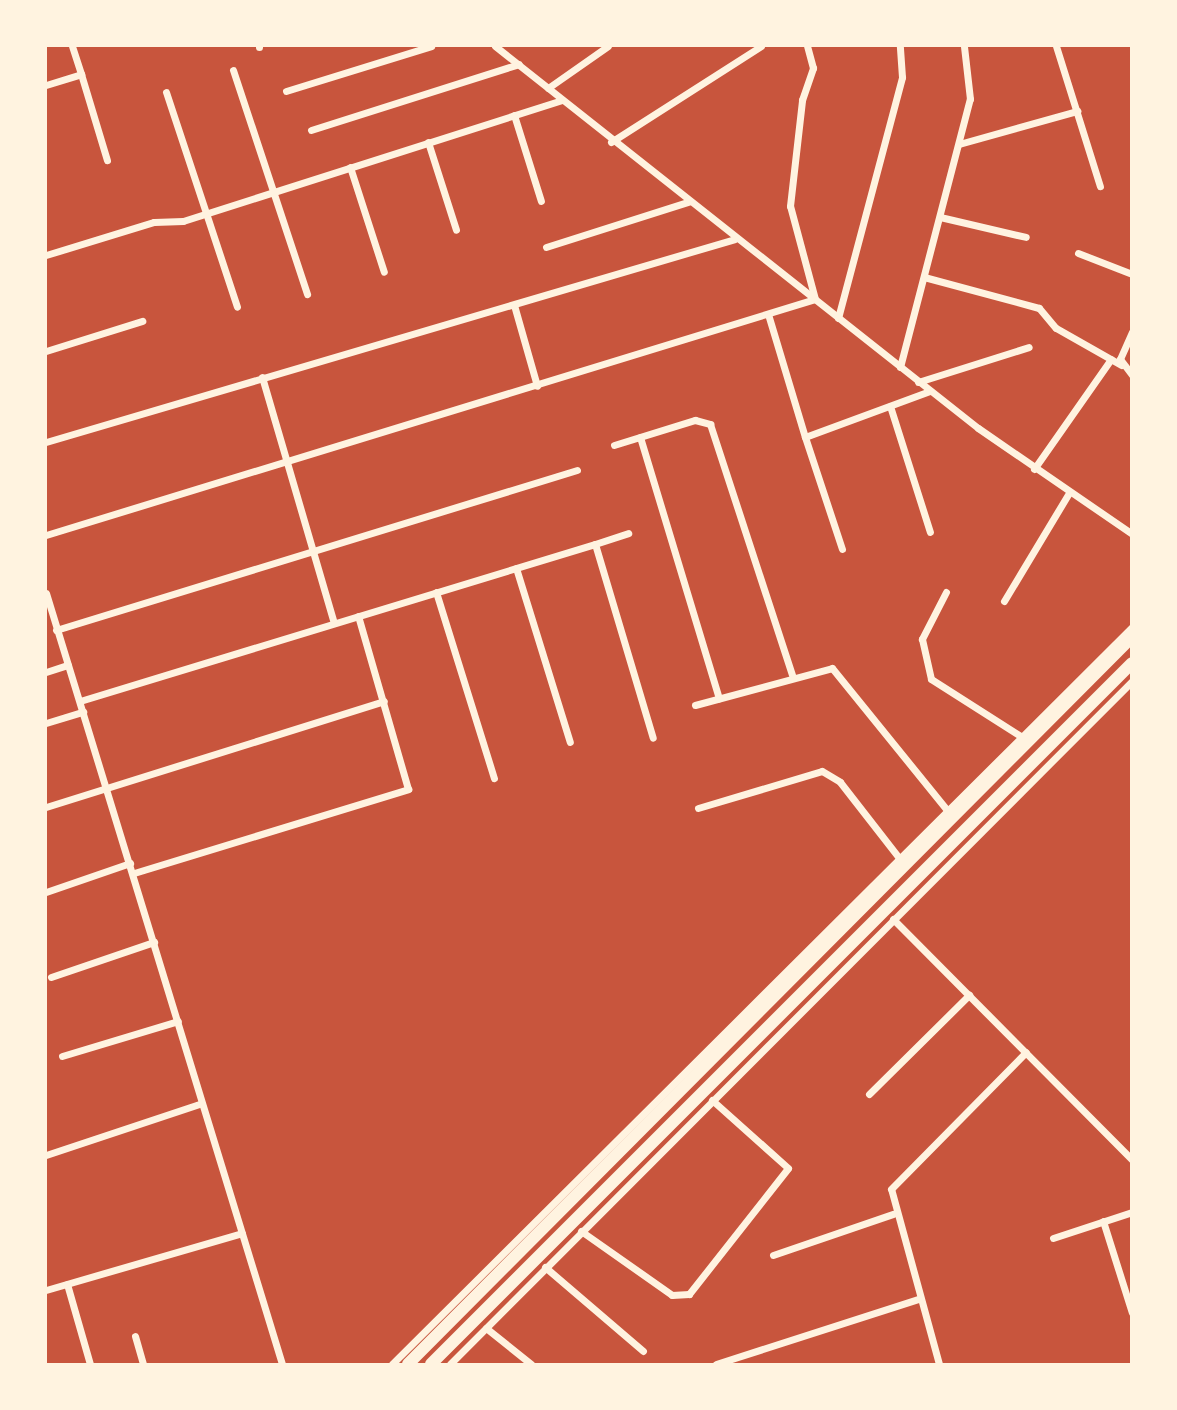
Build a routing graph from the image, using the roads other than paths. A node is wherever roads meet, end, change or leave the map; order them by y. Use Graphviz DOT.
graph roads {
  1 [pos="72,46"];
  2 [pos="431,46"];
  3 [pos="495,46"];
  4 [pos="608,46"];
  5 [pos="761,46"];
  6 [pos="807,46"];
  7 [pos="901,46"];
  8 [pos="964,46"];
  9 [pos="1056,46"];
  10 [pos="519,64"];
  11 [pos="233,69"];
  12 [pos="80,74"];
  13 [pos="46,85"];
  14 [pos="548,88"];
  15 [pos="286,90"];
  16 [pos="166,92"];
  17 [pos="562,100"];
  18 [pos="1077,111"];
  19 [pos="513,115"];
  20 [pos="311,130"];
  21 [pos="428,142"];
  22 [pos="611,142"];
  23 [pos="960,144"];
  24 [pos="107,160"];
  25 [pos="350,167"];
  26 [pos="1100,186"];
  27 [pos="275,191"];
  28 [pos="541,201"];
  29 [pos="688,202"];
  30 [pos="205,214"];
  31 [pos="940,217"];
  32 [pos="456,230"];
  33 [pos="1026,237"];
  34 [pos="735,239"];
  35 [pos="546,247"];
  36 [pos="1078,253"];
  37 [pos="46,255"];
  38 [pos="384,272"];
  39 [pos="1132,274"];
  40 [pos="924,276"];
  41 [pos="307,294"];
  42 [pos="815,299"];
  43 [pos="514,305"];
  44 [pos="237,307"];
  45 [pos="768,314"];
  46 [pos="838,318"];
  47 [pos="142,321"];
  48 [pos="1132,332"];
  49 [pos="1029,347"];
  50 [pos="46,351"];
  51 [pos="1111,359"];
  52 [pos="1121,365"];
  53 [pos="900,367"];
  54 [pos="1132,375"];
  55 [pos="262,377"];
  56 [pos="918,382"];
  57 [pos="537,386"];
  58 [pos="930,391"];
  59 [pos="890,406"];
  60 [pos="640,437"];
  61 [pos="805,437"];
  62 [pos="46,442"];
  63 [pos="614,445"];
  64 [pos="286,463"];
  65 [pos="1034,469"];
  66 [pos="577,470"];
  67 [pos="1069,493"];
  68 [pos="930,532"];
  69 [pos="628,533"];
  70 [pos="1132,534"];
  71 [pos="46,535"];
  72 [pos="595,544"];
  73 [pos="312,550"];
  74 [pos="842,550"];
  75 [pos="516,568"];
  76 [pos="436,592"];
  77 [pos="946,592"];
  78 [pos="46,593"];
  79 [pos="1004,601"];
  80 [pos="358,616"];
  81 [pos="334,623"];
  82 [pos="1132,627"];
  83 [pos="56,630"];
  84 [pos="1132,637"];
  85 [pos="1132,663"];
  86 [pos="68,665"];
  87 [pos="46,672"];
  88 [pos="792,675"];
  89 [pos="1132,681"];
  90 [pos="719,698"];
  91 [pos="80,701"];
  92 [pos="384,701"];
  93 [pos="695,705"];
  94 [pos="83,712"];
  95 [pos="46,723"];
  96 [pos="1022,737"];
  97 [pos="653,738"];
  98 [pos="570,742"];
  99 [pos="494,778"];
  100 [pos="106,786"];
  101 [pos="46,807"];
  102 [pos="698,808"];
  103 [pos="948,811"];
  104 [pos="900,859"];
  105 [pos="131,863"];
  106 [pos="134,873"];
  107 [pos="46,892"];
  108 [pos="889,914"];
  109 [pos="154,942"];
  110 [pos="51,976"];
  111 [pos="969,995"];
  112 [pos="178,1021"];
  113 [pos="1026,1052"];
  114 [pos="62,1056"];
  115 [pos="869,1094"];
  116 [pos="712,1100"];
  117 [pos="202,1103"];
  118 [pos="46,1155"];
  119 [pos="1132,1160"];
  120 [pos="1132,1212"];
  121 [pos="893,1214"];
  122 [pos="1103,1221"];
  123 [pos="581,1231"];
  124 [pos="242,1233"];
  125 [pos="1053,1238"];
  126 [pos="773,1255"];
  127 [pos="545,1267"];
  128 [pos="67,1284"];
  129 [pos="46,1290"];
  130 [pos="918,1298"];
  131 [pos="1132,1313"];
  132 [pos="486,1328"];
  133 [pos="135,1336"];
  134 [pos="643,1350"];
  135 [pos="90,1364"];
  136 [pos="143,1364"];
  137 [pos="282,1364"];
  138 [pos="392,1364"];
  139 [pos="408,1364"];
  140 [pos="431,1364"];
  141 [pos="450,1364"];
  142 [pos="531,1364"];
  143 [pos="716,1364"];
  144 [pos="939,1364"];
  1 -- 12 [label="street"];
  2 -- 15 [label="street"];
  3 -- 10 [label="street"];
  4 -- 14 [label="street"];
  5 -- 22 [label="street"];
  6 -- 42 [label="street"];
  7 -- 46 [label="street"];
  8 -- 23 [label="street"];
  9 -- 18 [label="street"];
  10 -- 14 [label="street"];
  10 -- 20 [label="street"];
  11 -- 27 [label="street"];
  12 -- 13 [label="street"];
  12 -- 24 [label="street"];
  14 -- 17 [label="street"];
  16 -- 30 [label="street"];
  17 -- 19 [label="street"];
  17 -- 22 [label="street"];
  18 -- 23 [label="street"];
  18 -- 26 [label="street"];
  19 -- 21 [label="street"];
  19 -- 28 [label="street"];
  21 -- 25 [label="street"];
  21 -- 32 [label="street"];
  22 -- 29 [label="street"];
  23 -- 31 [label="street"];
  25 -- 27 [label="street"];
  25 -- 38 [label="street"];
  27 -- 30 [label="street"];
  27 -- 41 [label="street"];
  29 -- 34 [label="street"];
  29 -- 35 [label="street"];
  30 -- 37 [label="street"];
  30 -- 44 [label="street"];
  31 -- 33 [label="street"];
  31 -- 40 [label="street"];
  34 -- 42 [label="street"];
  34 -- 43 [label="street"];
  36 -- 39 [label="street"];
  40 -- 51 [label="street"];
  40 -- 53 [label="street"];
  42 -- 45 [label="street"];
  42 -- 46 [label="street"];
  43 -- 55 [label="street"];
  43 -- 57 [label="street"];
  45 -- 57 [label="street"];
  45 -- 61 [label="street"];
  46 -- 53 [label="street"];
  47 -- 50 [label="street"];
  48 -- 52 [label="street"];
  49 -- 56 [label="street"];
  51 -- 52 [label="street"];
  51 -- 65 [label="street"];
  52 -- 54 [label="street"];
  53 -- 56 [label="street"];
  55 -- 62 [label="street"];
  55 -- 64 [label="street"];
  56 -- 58 [label="street"];
  57 -- 64 [label="street"];
  58 -- 59 [label="street"];
  58 -- 65 [label="street"];
  59 -- 61 [label="street"];
  59 -- 68 [label="street"];
  60 -- 63 [label="street"];
  60 -- 88 [label="street"];
  60 -- 90 [label="street"];
  61 -- 74 [label="street"];
  64 -- 71 [label="street"];
  64 -- 73 [label="street"];
  65 -- 67 [label="street"];
  66 -- 73 [label="street"];
  67 -- 70 [label="street"];
  67 -- 79 [label="street"];
  69 -- 72 [label="street"];
  72 -- 75 [label="street"];
  72 -- 97 [label="street"];
  73 -- 81 [label="street"];
  73 -- 83 [label="street"];
  75 -- 76 [label="street"];
  75 -- 98 [label="street"];
  76 -- 80 [label="street"];
  76 -- 99 [label="street"];
  77 -- 96 [label="street"];
  78 -- 83 [label="street"];
  80 -- 81 [label="street"];
  80 -- 92 [label="street"];
  81 -- 91 [label="street"];
  82 -- 96 [label="street"];
  83 -- 86 [label="street"];
  84 -- 139 [label="highway"];
  85 -- 108 [label="highway"];
  86 -- 87 [label="street"];
  86 -- 91 [label="street"];
  88 -- 90 [label="street"];
  88 -- 103 [label="street"];
  89 -- 108 [label="street"];
  90 -- 93 [label="street"];
  91 -- 94 [label="street"];
  92 -- 100 [label="street"];
  92 -- 106 [label="street"];
  94 -- 95 [label="street"];
  94 -- 100 [label="street"];
  96 -- 103 [label="street"];
  100 -- 101 [label="street"];
  100 -- 105 [label="street"];
  102 -- 104 [label="street"];
  103 -- 104 [label="street"];
  104 -- 138 [label="street"];
  105 -- 106 [label="street"];
  105 -- 107 [label="street"];
  106 -- 109 [label="street"];
  108 -- 111 [label="street"];
  108 -- 116 [label="street"];
  108 -- 140 [label="highway"];
  109 -- 110 [label="street"];
  109 -- 112 [label="street"];
  111 -- 113 [label="street"];
  111 -- 115 [label="street"];
  112 -- 114 [label="street"];
  112 -- 117 [label="street"];
  113 -- 119 [label="street"];
  113 -- 121 [label="street"];
  116 -- 123 [label="street"];
  116 -- 123 [label="street"];
  117 -- 118 [label="street"];
  117 -- 124 [label="street"];
  120 -- 122 [label="street"];
  121 -- 126 [label="street"];
  121 -- 130 [label="street"];
  122 -- 125 [label="street"];
  122 -- 131 [label="street"];
  123 -- 127 [label="street"];
  124 -- 128 [label="street"];
  124 -- 137 [label="street"];
  127 -- 132 [label="street"];
  127 -- 134 [label="street"];
  128 -- 129 [label="street"];
  128 -- 135 [label="street"];
  130 -- 143 [label="street"];
  130 -- 144 [label="street"];
  132 -- 141 [label="street"];
  132 -- 142 [label="street"];
  133 -- 136 [label="street"];
}
